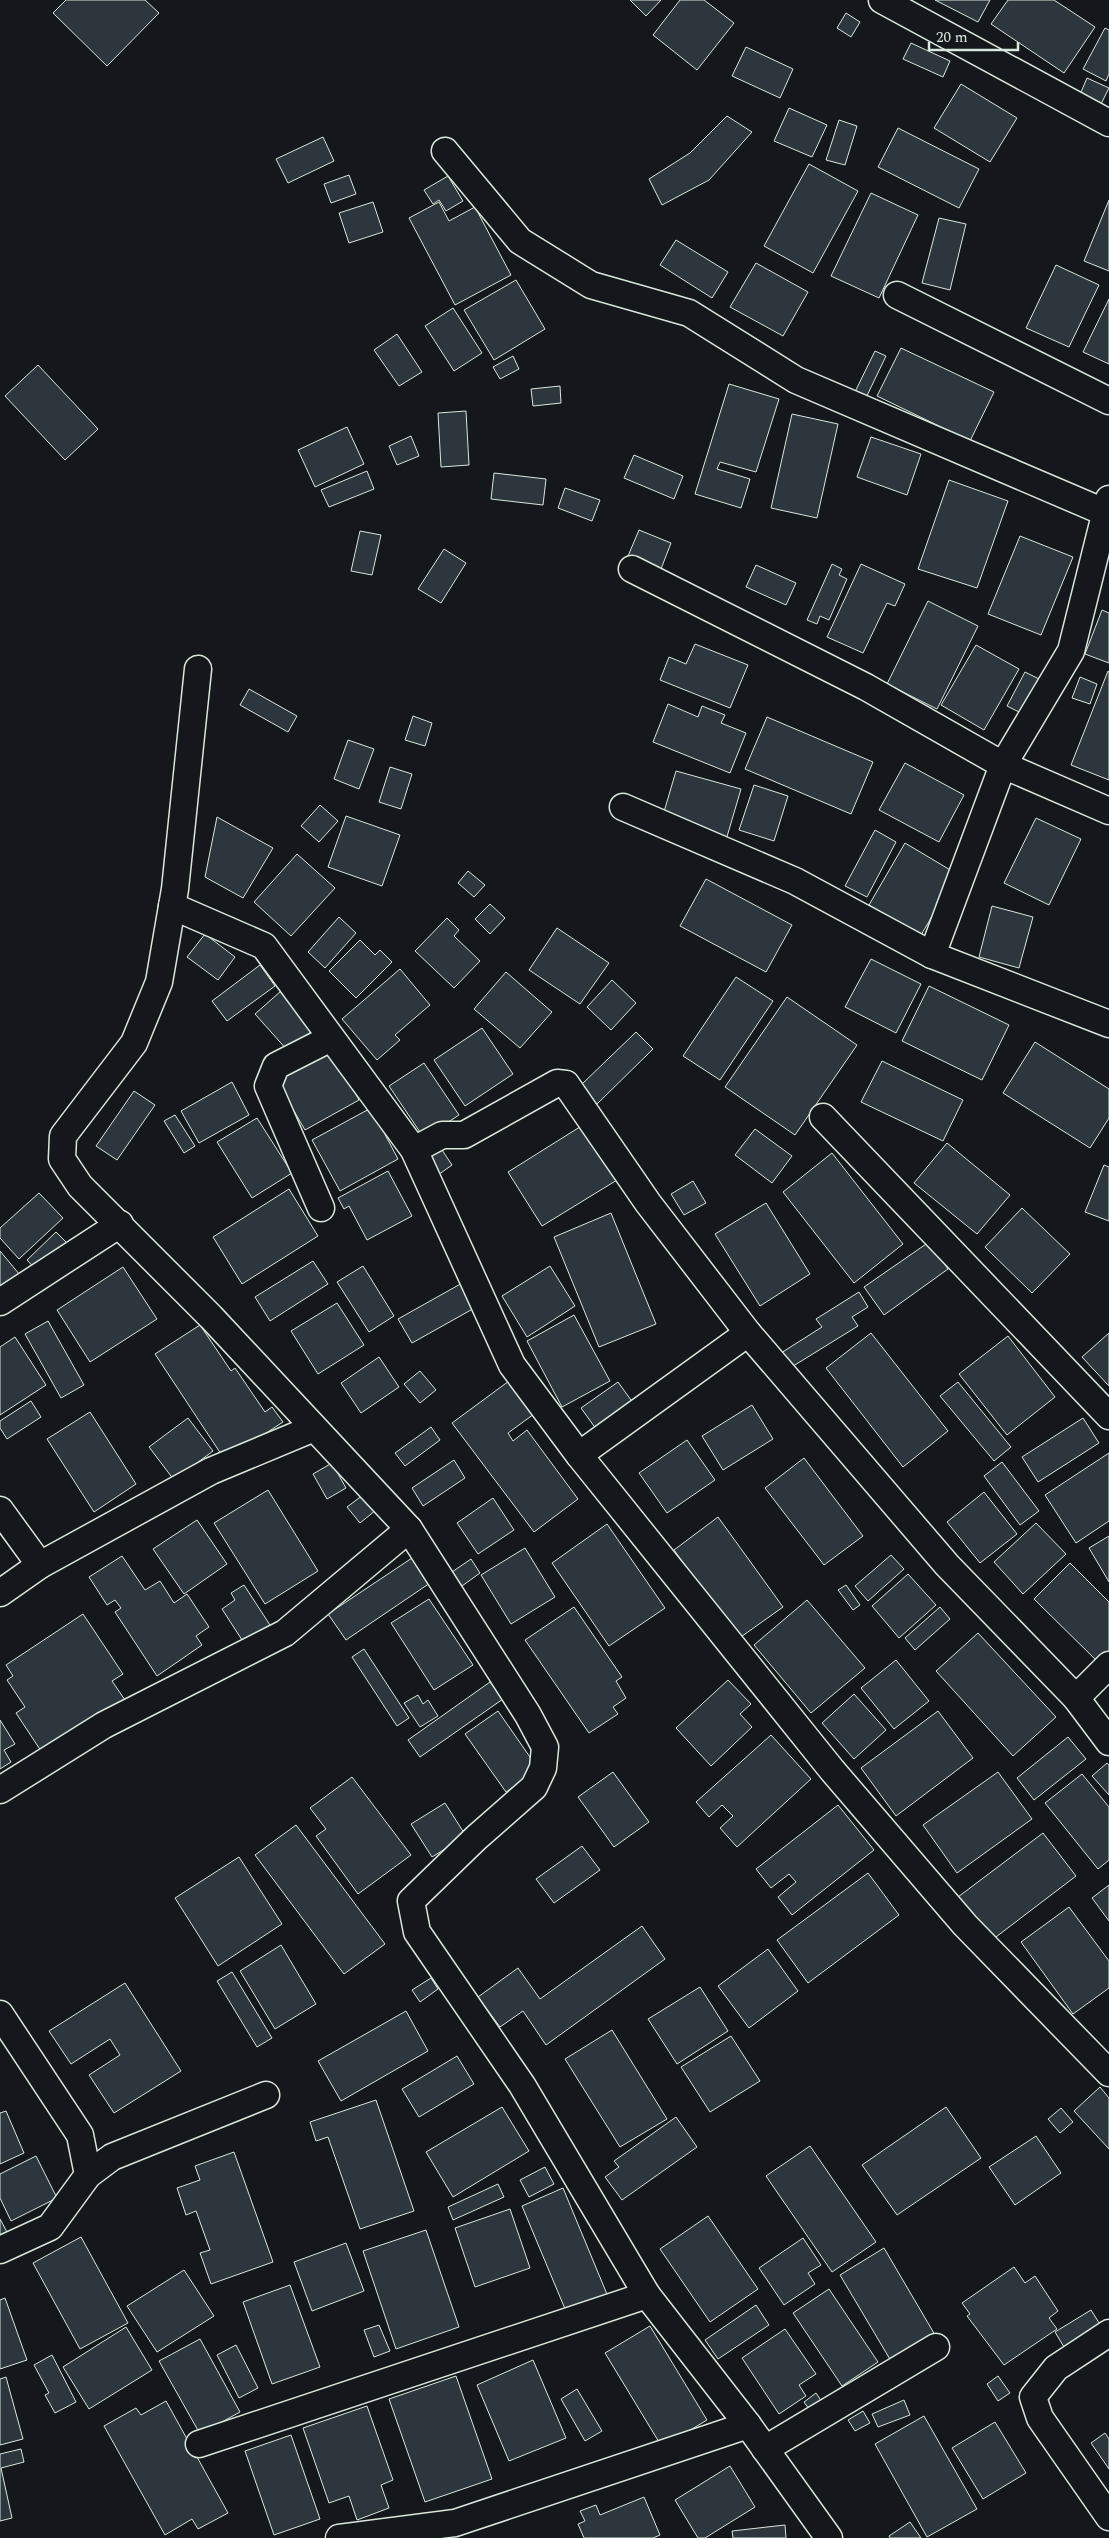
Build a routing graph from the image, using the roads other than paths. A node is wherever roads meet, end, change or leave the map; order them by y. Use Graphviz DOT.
graph roads {
  1 [pos="882,0"];
  2 [pos="1109,123"];
  3 [pos="445,151"];
  4 [pos="897,295"];
  5 [pos="1109,401"];
  6 [pos="1107,505"];
  7 [pos="632,569"];
  8 [pos="198,669"];
  9 [pos="1003,765"];
  10 [pos="623,806"];
  11 [pos="1109,811"];
  12 [pos="172,906"];
  13 [pos="932,955"];
  14 [pos="1109,1024"];
  15 [pos="331,1038"];
  16 [pos="823,1117"];
  17 [pos="414,1150"];
  18 [pos="321,1208"];
  19 [pos="120,1224"];
  20 [pos="0,1302"];
  21 [pos="748,1333"];
  22 [pos="1109,1416"];
  23 [pos="314,1428"];
  24 [pos="579,1455"];
  25 [pos="0,1510"];
  26 [pos="409,1529"];
  27 [pos="40,1565"];
  28 [pos="0,1593"];
  29 [pos="1109,1664"];
  30 [pos="1076,1698"];
  31 [pos="1109,1742"];
  32 [pos="0,1790"];
  33 [pos="0,2014"];
  34 [pos="1109,2073"];
  35 [pos="266,2095"];
  36 [pos="88,2175"];
  37 [pos="0,2250"];
  38 [pos="647,2295"];
  39 [pos="1109,2333"];
  40 [pos="936,2347"];
  41 [pos="748,2426"];
  42 [pos="199,2444"];
  43 [pos="765,2449"];
  44 [pos="1109,2517"];
  45 [pos="459,2531"];
  46 [pos="339,2538"];
  47 [pos="828,2538"];
  1 -- 2 [label="street"];
  3 -- 6 [label="street"];
  4 -- 5 [label="street"];
  6 -- 9 [label="street"];
  7 -- 9 [label="street"];
  8 -- 12 [label="street"];
  9 -- 11 [label="street"];
  9 -- 13 [label="street"];
  10 -- 13 [label="street"];
  12 -- 15 [label="street"];
  12 -- 19 [label="street"];
  13 -- 14 [label="street"];
  15 -- 17 [label="street"];
  15 -- 18 [label="street"];
  16 -- 22 [label="street"];
  17 -- 21 [label="street"];
  17 -- 24 [label="street"];
  19 -- 20 [label="street"];
  19 -- 23 [label="street"];
  21 -- 24 [label="street"];
  21 -- 30 [label="street"];
  23 -- 26 [label="street"];
  23 -- 27 [label="street"];
  24 -- 34 [label="street"];
  25 -- 27 [label="street"];
  26 -- 32 [label="street"];
  26 -- 38 [label="street"];
  27 -- 28 [label="street"];
  29 -- 30 [label="street"];
  30 -- 31 [label="street"];
  33 -- 36 [label="street"];
  35 -- 36 [label="street"];
  36 -- 37 [label="street"];
  38 -- 41 [label="street"];
  38 -- 42 [label="street"];
  39 -- 44 [label="street"];
  40 -- 43 [label="street"];
  41 -- 43 [label="street"];
  41 -- 45 [label="street"];
  43 -- 47 [label="street"];
  45 -- 46 [label="street"];
}
